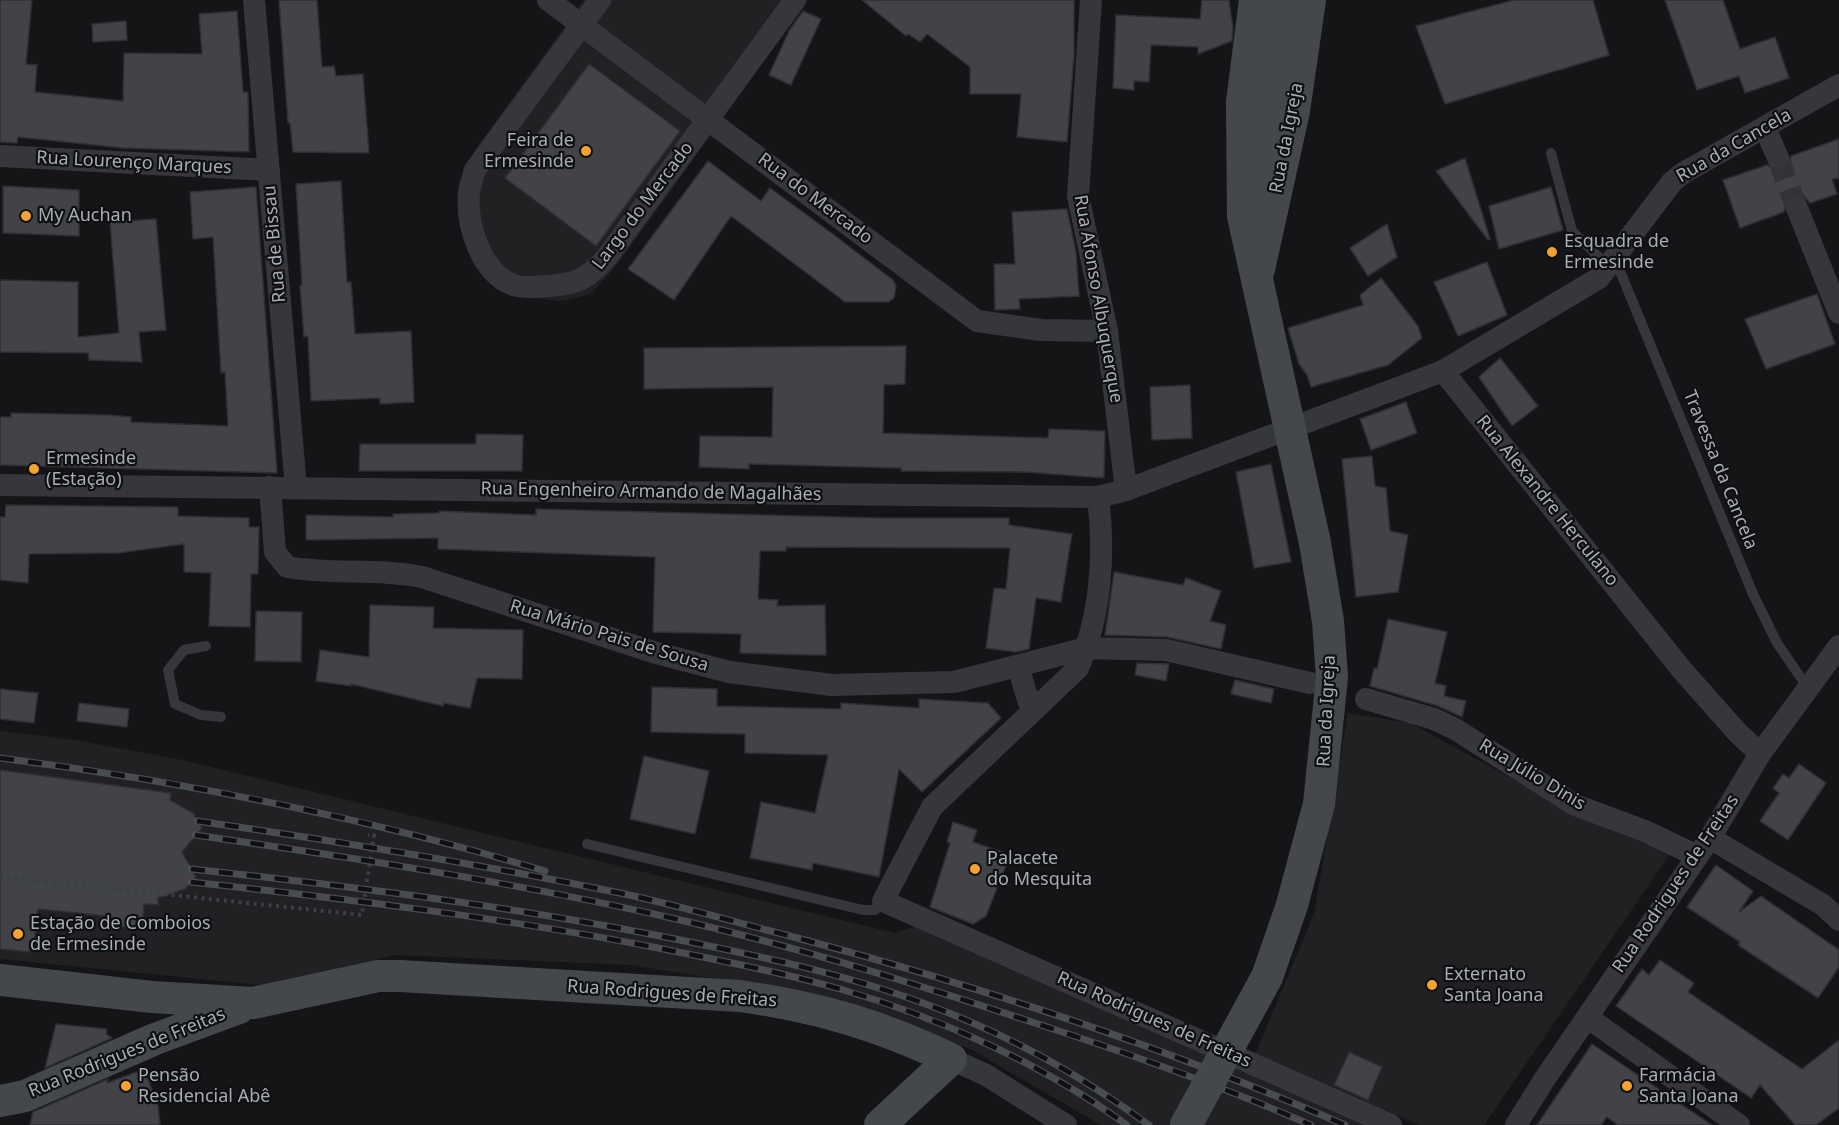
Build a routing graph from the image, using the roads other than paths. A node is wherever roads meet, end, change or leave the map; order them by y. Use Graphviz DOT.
graph roads {
  1 [pos="254,0"];
  2 [pos="548,0"];
  3 [pos="600,0"];
  4 [pos="795,0"];
  5 [pos="1091,0"];
  6 [pos="1255,0"];
  7 [pos="1282,0"];
  8 [pos="1310,0"];
  9 [pos="582,24"];
  10 [pos="1839,85"];
  11 [pos="708,118"];
  12 [pos="1765,128"];
  13 [pos="1551,153"];
  14 [pos="0,156"];
  15 [pos="1778,158"];
  16 [pos="269,170"];
  17 [pos="1797,208"];
  18 [pos="1611,262"];
  19 [pos="1258,276"];
  20 [pos="1839,314"];
  21 [pos="1107,331"];
  22 [pos="1443,371"];
  23 [pos="1290,430"];
  24 [pos="0,485"];
  25 [pos="270,487"];
  26 [pos="296,488"];
  27 [pos="1126,490"];
  28 [pos="1098,497"];
  29 [pos="206,646"];
  30 [pos="1839,646"];
  31 [pos="1087,648"];
  32 [pos="1018,667"];
  33 [pos="1310,683"];
  34 [pos="1808,688"];
  35 [pos="1366,699"];
  36 [pos="1032,712"];
  37 [pos="221,717"];
  38 [pos="1760,753"];
  39 [pos="587,844"];
  40 [pos="1703,847"];
  41 [pos="883,901"];
  42 [pos="1839,920"];
  43 [pos="0,980"];
  44 [pos="152,998"];
  45 [pos="253,1003"];
  46 [pos="1587,1017"];
  47 [pos="155,1039"];
  48 [pos="951,1059"];
  49 [pos="0,1101"];
  50 [pos="880,1125"];
  51 [pos="1066,1125"];
  52 [pos="1186,1125"];
  53 [pos="1391,1125"];
  54 [pos="1516,1125"];
  55 [pos="1739,1125"];
  1 -- 16 [label="street, Rua de Bissau"];
  2 -- 9 [label="street, Rua do Mercado"];
  3 -- 9 [label="street, Largo do Mercado"];
  4 -- 11 [label="street, Largo do Mercado"];
  5 -- 21 [label="street, Rua Afonso Albuquerque"];
  6 -- 19 [label="main road, Rua da Igreja"];
  7 -- 19 [label="main road, Rua da Igreja"];
  8 -- 19 [label="main road, Rua da Igreja"];
  9 -- 11 [label="street, Rua do Mercado"];
  9 -- 11 [label="street, Largo do Mercado"];
  10 -- 12 [label="street, Rua da Cancela"];
  11 -- 21 [label="street, Rua do Mercado"];
  12 -- 15 [label="street"];
  12 -- 18 [label="street, Rua da Cancela"];
  13 -- 18 [label="lane"];
  14 -- 16 [label="street, Rua Lourenço Marques"];
  16 -- 26 [label="street, Rua de Bissau"];
  17 -- 20 [label="street"];
  18 -- 22 [label="street, Rua da Cancela"];
  18 -- 34 [label="lane, Travessa da Cancela"];
  19 -- 23 [label="main road, Rua da Igreja"];
  21 -- 27 [label="street, Rua Afonso Albuquerque"];
  22 -- 23 [label="street"];
  22 -- 38 [label="street, Rua Alexandre Herculano"];
  23 -- 27 [label="street, Rua Engenheiro Armando de Magalhães"];
  23 -- 52 [label="main road, Rua da Igreja, bridge"];
  24 -- 25 [label="street, Rua Engenheiro Armando de Magalhães"];
  25 -- 26 [label="street, Rua Engenheiro Armando de Magalhães"];
  25 -- 32 [label="street, Rua Mário Pais de Sousa"];
  26 -- 28 [label="street, Rua Engenheiro Armando de Magalhães"];
  27 -- 28 [label="street, Rua Engenheiro Armando de Magalhães"];
  28 -- 31 [label="street"];
  29 -- 37 [label="lane"];
  30 -- 34 [label="street, Rua Rodrigues de Freitas"];
  31 -- 32 [label="street, Rua Mário Pais de Sousa"];
  31 -- 33 [label="street, Rua Mário Pais de Sousa"];
  31 -- 36 [label="street"];
  32 -- 36 [label="street"];
  34 -- 38 [label="street, Rua Rodrigues de Freitas"];
  35 -- 40 [label="street, Rua Júlio Dinis"];
  36 -- 41 [label="street"];
  38 -- 40 [label="street, Rua Rodrigues de Freitas"];
  39 -- 41 [label="lane"];
  40 -- 42 [label="street, Rua Júlio Dinis"];
  40 -- 46 [label="street, Rua Rodrigues de Freitas"];
  41 -- 53 [label="street, Rua Rodrigues de Freitas"];
  43 -- 44 [label="main road, Rua Rodrigues de Freitas"];
  44 -- 45 [label="main road, Rua Rodrigues de Freitas"];
  44 -- 47 [label="main road"];
  45 -- 47 [label="main road, Rua Rodrigues de Freitas"];
  45 -- 48 [label="main road, Rua Rodrigues de Freitas"];
  46 -- 54 [label="street, Rua Rodrigues de Freitas"];
  46 -- 55 [label="street"];
  47 -- 49 [label="main road, Rua Rodrigues de Freitas"];
  48 -- 50 [label="main road"];
  48 -- 51 [label="street, Rua Rodrigues de Freitas"];
}
